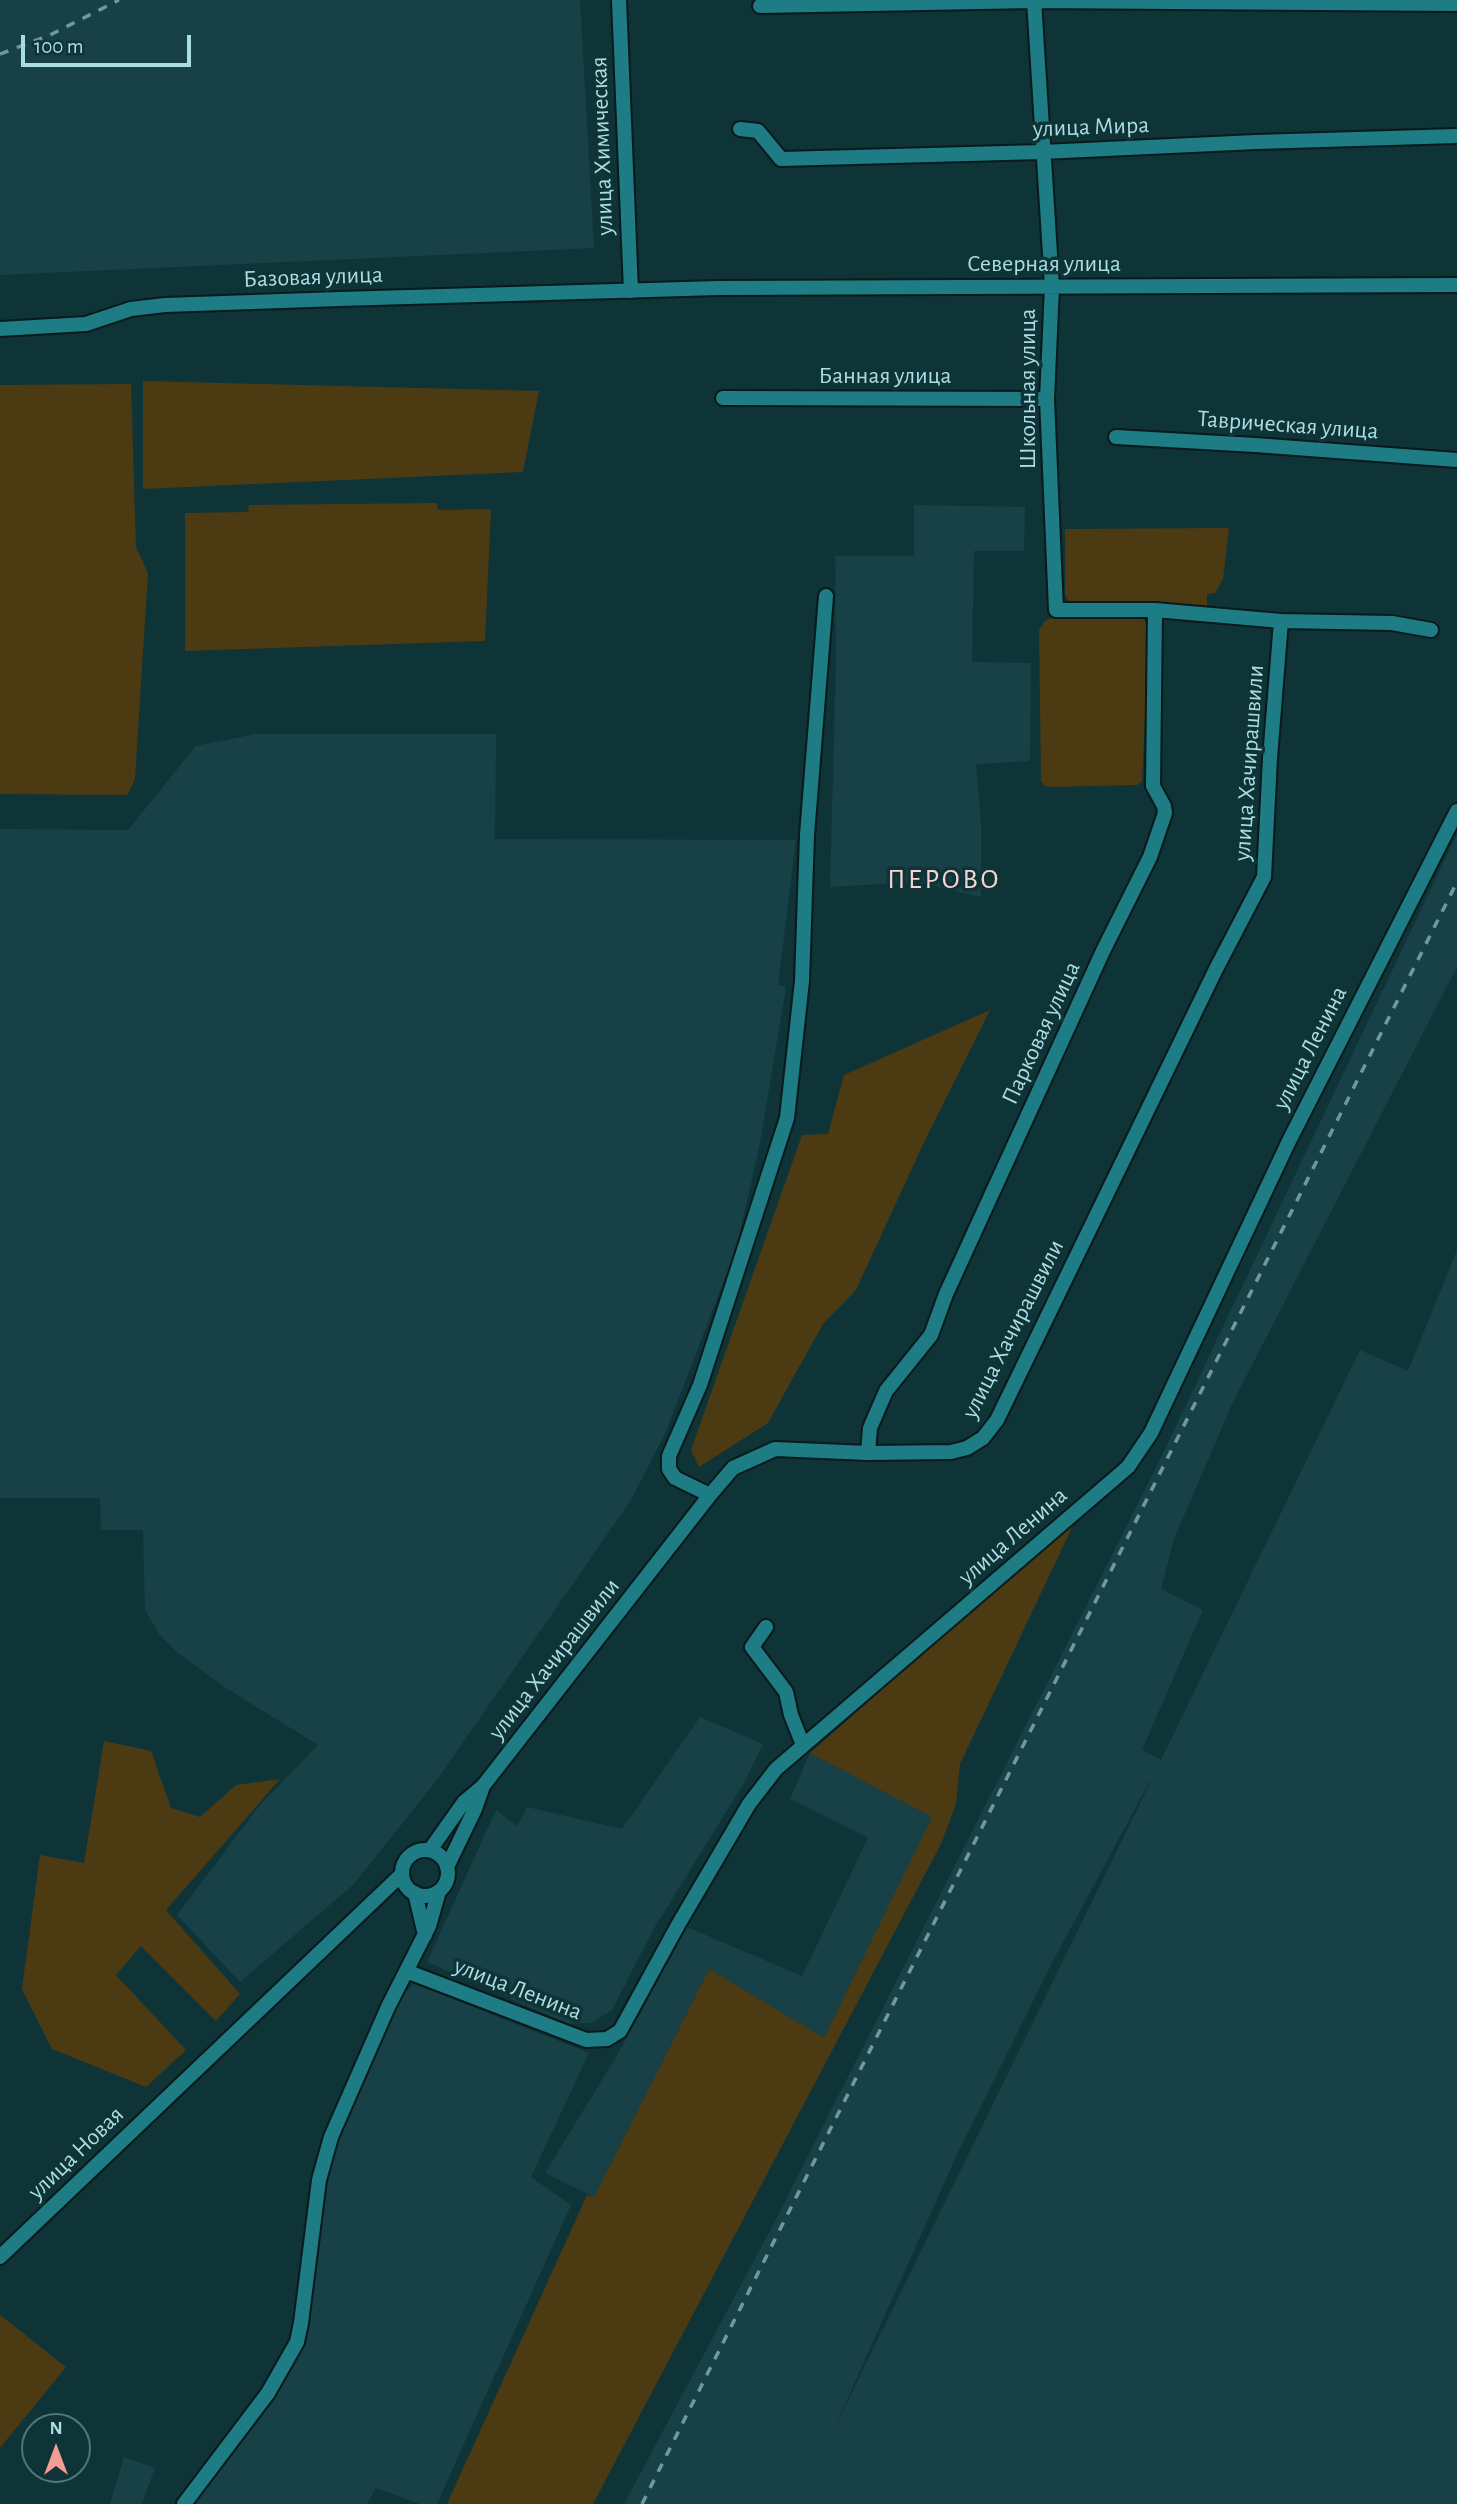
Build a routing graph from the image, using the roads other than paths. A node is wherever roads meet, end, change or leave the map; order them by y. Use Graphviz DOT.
graph roads {
  1 [pos="619,0"];
  2 [pos="1034,1"];
  3 [pos="1457,4"];
  4 [pos="760,6"];
  5 [pos="740,129"];
  6 [pos="1457,136"];
  7 [pos="1042,152"];
  8 [pos="1457,285"];
  9 [pos="1052,286"];
  10 [pos="631,290"];
  11 [pos="0,329"];
  12 [pos="723,398"];
  13 [pos="1047,399"];
  14 [pos="1116,437"];
  15 [pos="1457,460"];
  16 [pos="826,596"];
  17 [pos="1155,610"];
  18 [pos="1281,621"];
  19 [pos="1432,631"];
  20 [pos="1457,811"];
  21 [pos="868,1453"];
  22 [pos="710,1495"];
  23 [pos="766,1627"];
  24 [pos="803,1745"];
  25 [pos="483,1786"];
  26 [pos="430,1850"];
  27 [pos="447,1867"];
  28 [pos="408,1885"];
  29 [pos="439,1891"];
  30 [pos="425,1935"];
  31 [pos="406,1971"];
  32 [pos="0,2257"];
  33 [pos="184,2504"];
  1 -- 10 [label="street, улица Химическая"];
  2 -- 3 [label="street"];
  2 -- 4 [label="street"];
  2 -- 7 [label="street, Школьная улица"];
  5 -- 7 [label="street, улица Мира"];
  6 -- 7 [label="street, улица Мира"];
  7 -- 9 [label="street, Школьная улица"];
  8 -- 9 [label="street, Северная улица"];
  9 -- 10 [label="street, Северная улица"];
  9 -- 13 [label="street, Школьная улица"];
  10 -- 11 [label="street, Базовая улица"];
  12 -- 13 [label="street, Банная улица"];
  13 -- 17 [label="street, Школьная улица"];
  14 -- 15 [label="street, Таврическая улица"];
  16 -- 22 [label="street"];
  17 -- 18 [label="street"];
  17 -- 21 [label="street, Парковая улица"];
  18 -- 19 [label="street"];
  18 -- 21 [label="street, улица Хачирашвили"];
  20 -- 24 [label="street, улица Ленина"];
  21 -- 22 [label="street, улица Хачирашвили"];
  22 -- 25 [label="street, улица Хачирашвили"];
  23 -- 24 [label="street"];
  24 -- 31 [label="street, улица Ленина"];
  25 -- 26 [label="street, улица Хачирашвили"];
  25 -- 27 [label="street"];
  26 -- 27 [label="street"];
  26 -- 28 [label="street"];
  27 -- 29 [label="street"];
  28 -- 29 [label="street"];
  28 -- 30 [label="street"];
  28 -- 32 [label="street, улица Новая"];
  29 -- 30 [label="street"];
  30 -- 31 [label="street"];
  31 -- 33 [label="street"];
}
